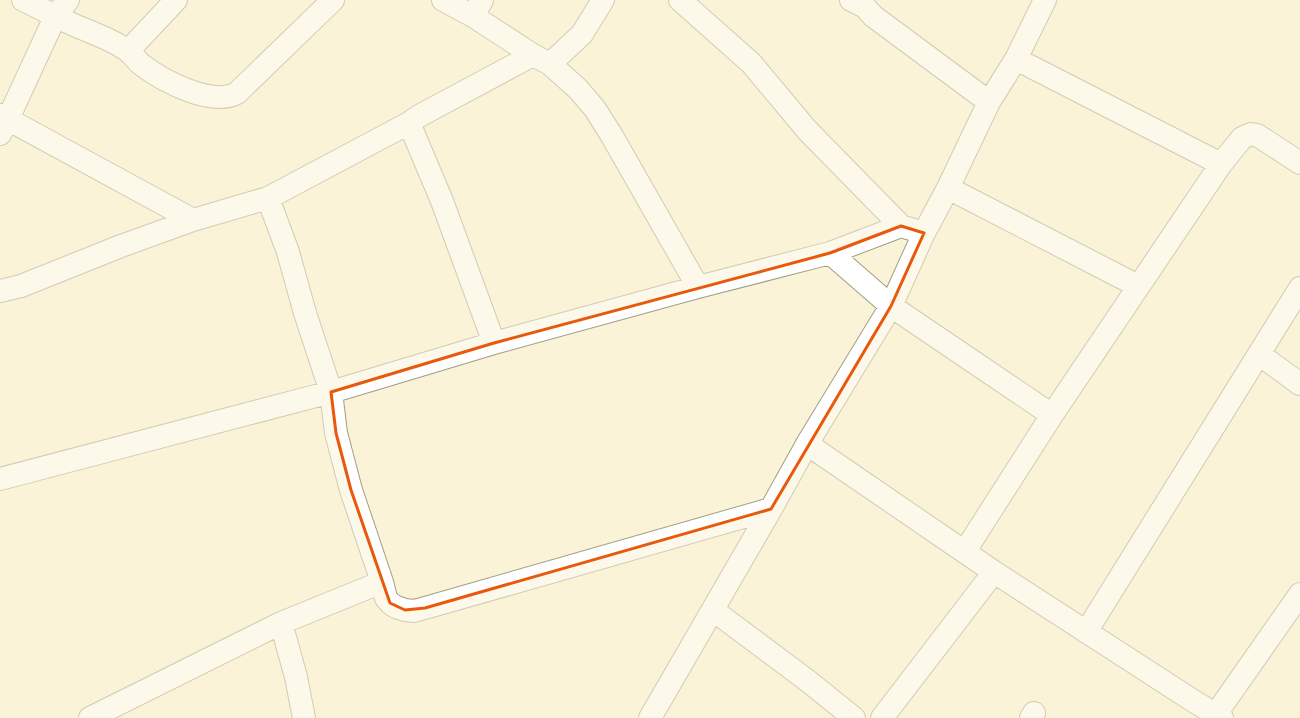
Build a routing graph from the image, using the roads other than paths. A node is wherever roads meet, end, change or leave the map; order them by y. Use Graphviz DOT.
graph roads {
  1 [pos="23,0"];
  2 [pos="176,0"];
  3 [pos="333,0"];
  4 [pos="443,0"];
  5 [pos="603,0"];
  6 [pos="680,0"];
  7 [pos="851,0"];
  8 [pos="1045,0"];
  9 [pos="62,8"];
  10 [pos="478,8"];
  11 [pos="128,51"];
  12 [pos="542,59"];
  13 [pos="1016,59"];
  14 [pos="989,102"];
  15 [pos="3,123"];
  16 [pos="409,123"];
  17 [pos="1221,164"];
  18 [pos="1300,164"];
  19 [pos="948,188"];
  20 [pos="268,198"];
  21 [pos="193,220"];
  22 [pos="901,226"];
  23 [pos="924,233"];
  24 [pos="830,253"];
  25 [pos="1138,286"];
  26 [pos="698,287"];
  27 [pos="1300,288"];
  28 [pos="0,291"];
  29 [pos="891,306"];
  30 [pos="494,344"];
  31 [pos="1259,354"];
  32 [pos="1300,384"];
  33 [pos="331,392"];
  34 [pos="1052,415"];
  35 [pos="807,444"];
  36 [pos="0,479"];
  37 [pos="772,509"];
  38 [pos="965,551"];
  39 [pos="994,572"];
  40 [pos="382,582"];
  41 [pos="1300,594"];
  42 [pos="712,610"];
  43 [pos="281,623"];
  44 [pos="1086,632"];
  45 [pos="1190,710"];
  46 [pos="1219,716"];
  47 [pos="90,718"];
  48 [pos="304,718"];
  49 [pos="650,718"];
  50 [pos="854,718"];
  51 [pos="882,718"];
  1 -- 9 [label="street"];
  2 -- 11 [label="street"];
  3 -- 11 [label="street"];
  4 -- 10 [label="street"];
  5 -- 12 [label="street"];
  6 -- 22 [label="street"];
  7 -- 14 [label="street"];
  8 -- 13 [label="street"];
  9 -- 11 [label="street"];
  9 -- 15 [label="street"];
  10 -- 12 [label="street"];
  12 -- 16 [label="street"];
  12 -- 26 [label="street"];
  13 -- 14 [label="street"];
  13 -- 17 [label="street"];
  14 -- 19 [label="street"];
  15 -- 21 [label="street"];
  16 -- 20 [label="street"];
  16 -- 30 [label="street"];
  17 -- 18 [label="street"];
  17 -- 25 [label="street"];
  19 -- 23 [label="street"];
  19 -- 25 [label="street"];
  20 -- 21 [label="street"];
  20 -- 33 [label="street"];
  21 -- 28 [label="street"];
  22 -- 23 [label="street"];
  22 -- 24 [label="street"];
  23 -- 29 [label="street"];
  24 -- 26 [label="street"];
  24 -- 29 [label="street"];
  25 -- 34 [label="street"];
  26 -- 30 [label="street"];
  27 -- 31 [label="street"];
  29 -- 34 [label="street"];
  29 -- 35 [label="street"];
  30 -- 33 [label="street"];
  31 -- 32 [label="street"];
  31 -- 44 [label="street"];
  33 -- 36 [label="street"];
  33 -- 40 [label="street"];
  34 -- 38 [label="street"];
  35 -- 37 [label="street"];
  35 -- 38 [label="street"];
  37 -- 40 [label="street"];
  37 -- 42 [label="street"];
  38 -- 39 [label="street"];
  39 -- 44 [label="street"];
  39 -- 51 [label="street"];
  40 -- 43 [label="street"];
  41 -- 46 [label="street"];
  42 -- 49 [label="street"];
  42 -- 50 [label="street"];
  43 -- 47 [label="street"];
  43 -- 48 [label="street"];
  44 -- 45 [label="street"];
  45 -- 46 [label="street"];
}
